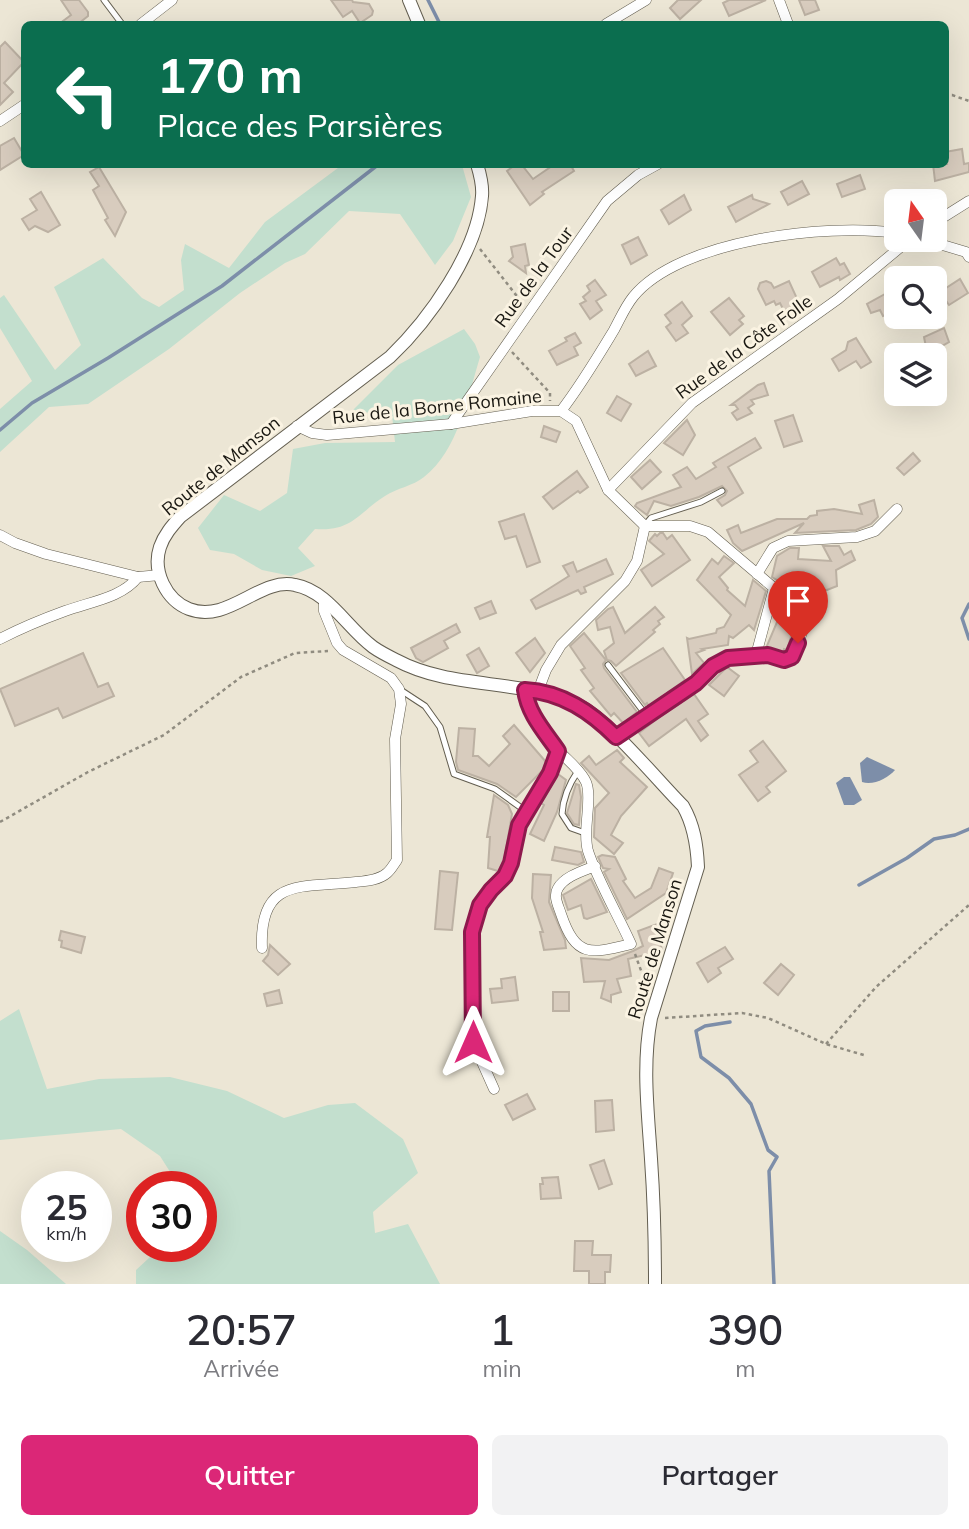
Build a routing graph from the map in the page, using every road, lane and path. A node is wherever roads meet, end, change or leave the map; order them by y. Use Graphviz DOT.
graph roads {
  1 [pos="104,0"];
  2 [pos="172,0"];
  3 [pos="409,0"];
  4 [pos="646,0"];
  5 [pos="779,0"];
  6 [pos="632,4"];
  7 [pos="120,21"];
  8 [pos="145,21"];
  9 [pos="418,21"];
  10 [pos="610,21"];
  11 [pos="787,21"];
  12 [pos="949,95"];
  13 [pos="969,101"];
  14 [pos="21,107"];
  15 [pos="0,121"];
  16 [pos="478,168"];
  17 [pos="651,168"];
  18 [pos="969,201"];
  19 [pos="947,215"];
  20 [pos="884,231"];
  21 [pos="472,238"];
  22 [pos="947,247"];
  23 [pos="895,252"];
  24 [pos="969,257"];
  25 [pos="528,311"];
  26 [pos="505,345"];
  27 [pos="556,411"];
  28 [pos="451,424"];
  29 [pos="297,426"];
  30 [pos="608,490"];
  31 [pos="722,491"];
  32 [pos="897,509"];
  33 [pos="645,526"];
  34 [pos="0,535"];
  35 [pos="757,574"];
  36 [pos="160,575"];
  37 [pos="138,577"];
  38 [pos="774,588"];
  39 [pos="324,600"];
  40 [pos="0,639"];
  41 [pos="343,650"];
  42 [pos="756,656"];
  43 [pos="608,666"];
  44 [pos="399,689"];
  45 [pos="531,691"];
  46 [pos="646,715"];
  47 [pos="616,737"];
  48 [pos="558,751"];
  49 [pos="578,771"];
  50 [pos="527,812"];
  51 [pos="0,822"];
  52 [pos="585,833"];
  53 [pos="595,866"];
  54 [pos="969,905"];
  55 [pos="631,944"];
  56 [pos="262,948"];
  57 [pos="656,1002"];
  58 [pos="651,1018"];
  59 [pos="826,1044"];
  60 [pos="867,1056"];
  61 [pos="494,1089"];
  62 [pos="655,1284"];
  1 -- 7 [label="lane"];
  2 -- 8 [label="street"];
  3 -- 9 [label="street"];
  4 -- 6 [label="street"];
  5 -- 11 [label="street"];
  6 -- 10 [label="street"];
  12 -- 13 [label="path"];
  14 -- 15 [label="street"];
  16 -- 21 [label="street, Route de Manson"];
  17 -- 25 [label="street, Rue de la Tour"];
  18 -- 19 [label="street"];
  20 -- 27 [label="street"];
  21 -- 25 [label="path"];
  21 -- 29 [label="street, Route de Manson"];
  22 -- 24 [label="street"];
  23 -- 30 [label="street, Rue de la Côte Folle"];
  25 -- 26 [label="street, Rue de la Tour"];
  26 -- 27 [label="path"];
  26 -- 28 [label="street, Rue de la Tour"];
  27 -- 28 [label="street, Rue de la Borne Romaine"];
  27 -- 30 [label="street, Rue de la Borne Romaine"];
  28 -- 29 [label="street, Rue de la Borne Romaine"];
  29 -- 36 [label="street, Route de Manson"];
  30 -- 33 [label="street, Rue de la Borne Romaine"];
  31 -- 33 [label="lane"];
  32 -- 35 [label="street"];
  33 -- 35 [label="street"];
  33 -- 45 [label="street"];
  34 -- 37 [label="street"];
  35 -- 38 [label="street"];
  36 -- 37 [label="street"];
  36 -- 39 [label="street"];
  37 -- 40 [label="street"];
  38 -- 42 [label="street"];
  38 -- 42 [label="street"];
  39 -- 41 [label="street"];
  39 -- 45 [label="street"];
  41 -- 44 [label="street"];
  41 -- 51 [label="path"];
  42 -- 46 [label="street"];
  43 -- 46 [label="lane"];
  44 -- 50 [label="lane"];
  44 -- 56 [label="street"];
  45 -- 47 [label="street, Route de Manson"];
  45 -- 48 [label="street"];
  46 -- 47 [label="street"];
  47 -- 57 [label="street, Route de Manson"];
  48 -- 49 [label="street"];
  48 -- 50 [label="street"];
  49 -- 52 [label="street"];
  49 -- 52 [label="lane"];
  50 -- 61 [label="street"];
  52 -- 53 [label="street"];
  53 -- 55 [label="street"];
  53 -- 55 [label="street"];
  54 -- 59 [label="path"];
  55 -- 57 [label="path"];
  57 -- 58 [label="street, Route de Manson"];
  58 -- 59 [label="path"];
  58 -- 62 [label="street, Route de Manson"];
  59 -- 60 [label="path"];
}
